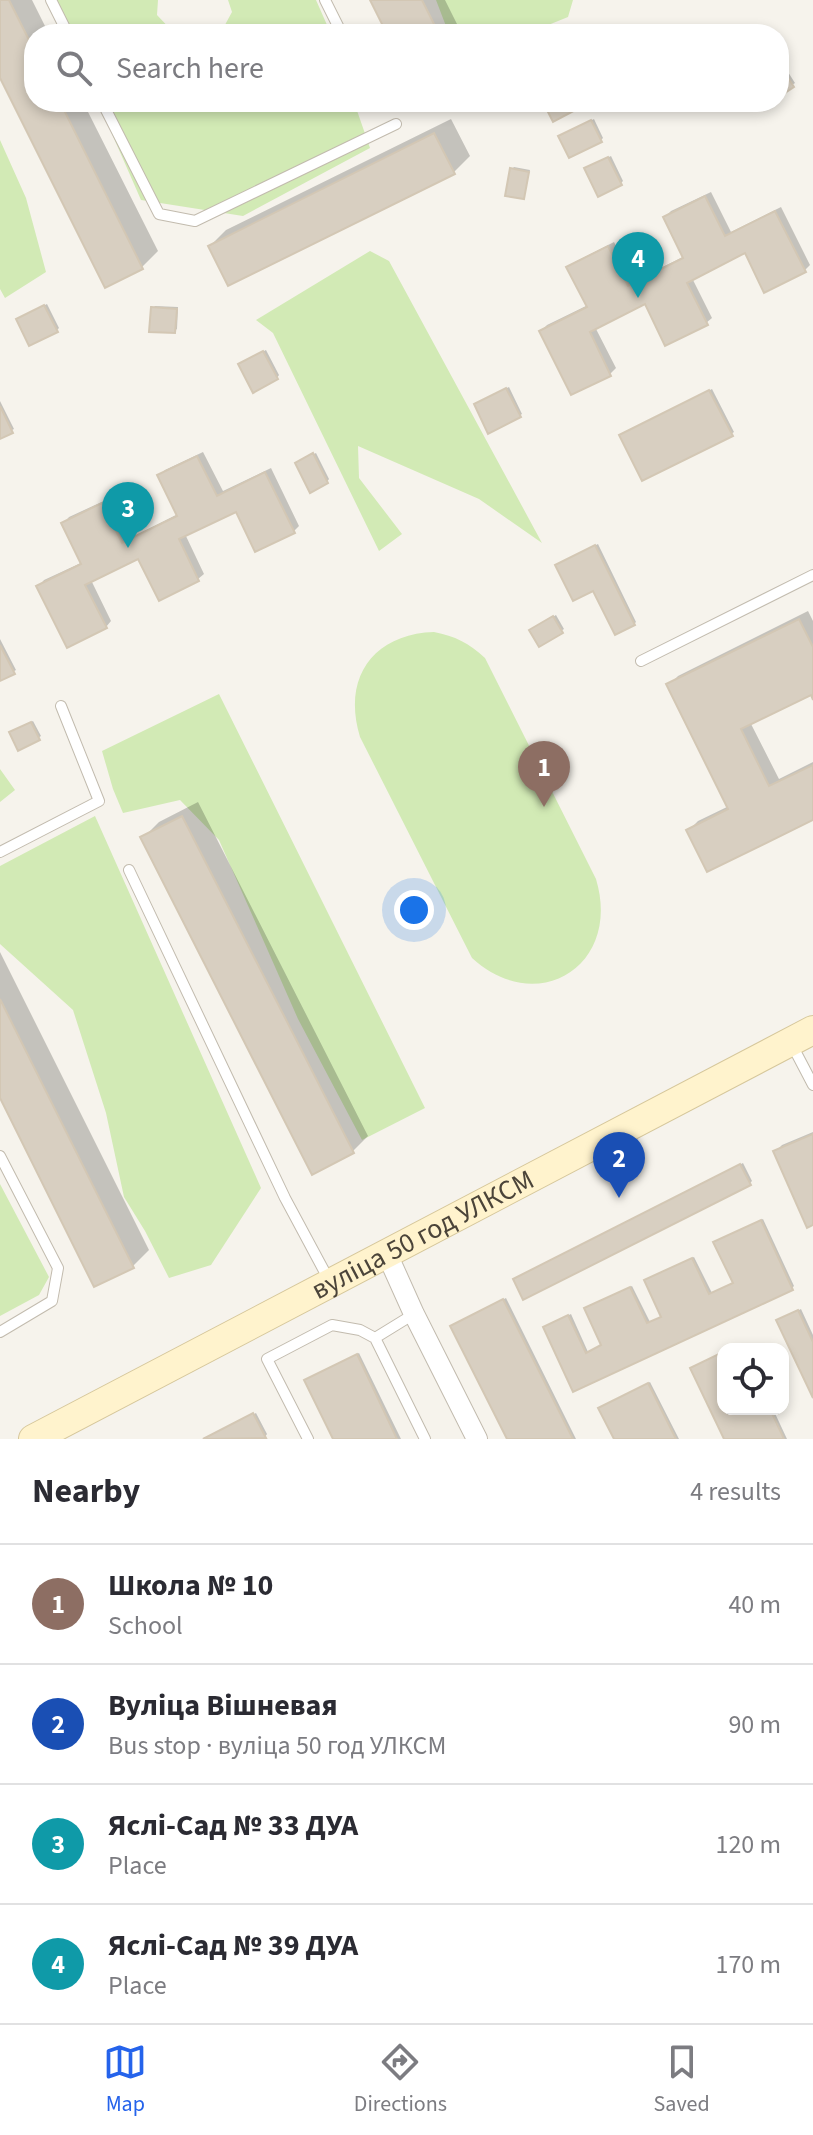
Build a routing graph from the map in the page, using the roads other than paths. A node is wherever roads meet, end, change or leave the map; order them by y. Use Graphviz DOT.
graph roads {
  1 [pos="51,0"];
  2 [pos="325,0"];
  3 [pos="63,24"];
  4 [pos="337,24"];
  5 [pos="107,112"];
  6 [pos="396,124"];
  7 [pos="813,575"];
  8 [pos="641,661"];
  9 [pos="61,706"];
  10 [pos="0,852"];
  11 [pos="129,870"];
  12 [pos="802,1036"];
  13 [pos="813,1085"];
  14 [pos="0,1156"];
  15 [pos="387,1254"];
  16 [pos="330,1282"];
  17 [pos="414,1314"];
  18 [pos="0,1332"];
  19 [pos="375,1338"];
  20 [pos="33,1439"];
  21 [pos="308,1439"];
  22 [pos="425,1439"];
  23 [pos="477,1439"];
  1 -- 3 [label="lane"];
  2 -- 4 [label="lane"];
  5 -- 6 [label="lane"];
  7 -- 8 [label="lane"];
  9 -- 10 [label="lane"];
  11 -- 16 [label="lane"];
  12 -- 13 [label="lane"];
  12 -- 15 [label="main road, вуліца 50 год УЛКСМ"];
  14 -- 18 [label="lane"];
  15 -- 16 [label="main road, вуліца 50 год УЛКСМ"];
  15 -- 17 [label="street"];
  16 -- 20 [label="main road, вуліца 50 год УЛКСМ"];
  17 -- 19 [label="lane"];
  17 -- 23 [label="street"];
  19 -- 21 [label="lane"];
  19 -- 22 [label="lane"];
}
